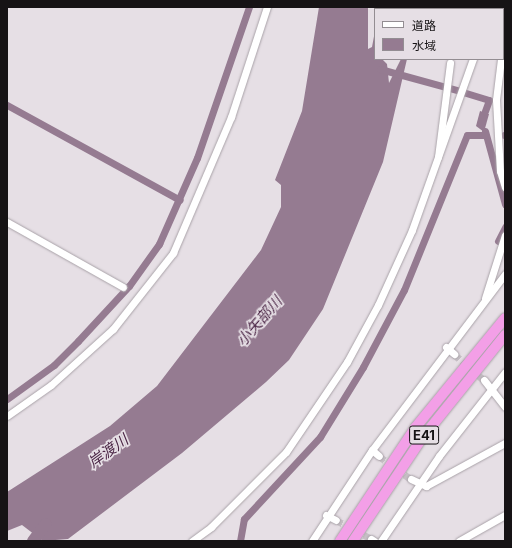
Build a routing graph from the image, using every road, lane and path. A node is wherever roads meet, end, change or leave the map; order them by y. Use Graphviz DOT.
graph roads {
  1 [pos="267,7"];
  2 [pos="473,60"];
  3 [pos="501,60"];
  4 [pos="450,63"];
  5 [pos="439,159"];
  6 [pos="505,187"];
  7 [pos="7,222"];
  8 [pos="505,235"];
  9 [pos="505,274"];
  10 [pos="123,287"];
  11 [pos="485,298"];
  12 [pos="505,312"];
  13 [pos="505,318"];
  14 [pos="505,335"];
  15 [pos="446,347"];
  16 [pos="454,354"];
  17 [pos="505,372"];
  18 [pos="484,380"];
  19 [pos="492,386"];
  20 [pos="444,390"];
  21 [pos="505,407"];
  22 [pos="7,416"];
  23 [pos="505,443"];
  24 [pos="372,450"];
  25 [pos="379,456"];
  26 [pos="411,479"];
  27 [pos="419,485"];
  28 [pos="326,515"];
  29 [pos="505,516"];
  30 [pos="336,520"];
  31 [pos="192,541"];
  32 [pos="312,541"];
  33 [pos="340,541"];
  34 [pos="354,541"];
  35 [pos="381,541"];
  36 [pos="459,541"];
  1 -- 22 [label="street"];
  2 -- 5 [label="street"];
  3 -- 6 [label="street"];
  4 -- 5 [label="street"];
  5 -- 31 [label="street"];
  7 -- 10 [label="street"];
  8 -- 11 [label="street"];
  9 -- 11 [label="street"];
  11 -- 15 [label="street"];
  12 -- 20 [label="highway"];
  13 -- 20 [label="highway, E41"];
  14 -- 34 [label="highway, E41"];
  15 -- 16 [label="street"];
  15 -- 24 [label="street"];
  17 -- 19 [label="street"];
  18 -- 19 [label="street"];
  19 -- 21 [label="street"];
  19 -- 27 [label="street"];
  20 -- 33 [label="highway, E41"];
  23 -- 27 [label="street"];
  24 -- 25 [label="street"];
  24 -- 28 [label="street"];
  26 -- 27 [label="street"];
  27 -- 35 [label="street"];
  28 -- 30 [label="street"];
  28 -- 32 [label="street"];
  29 -- 36 [label="street"];
}
